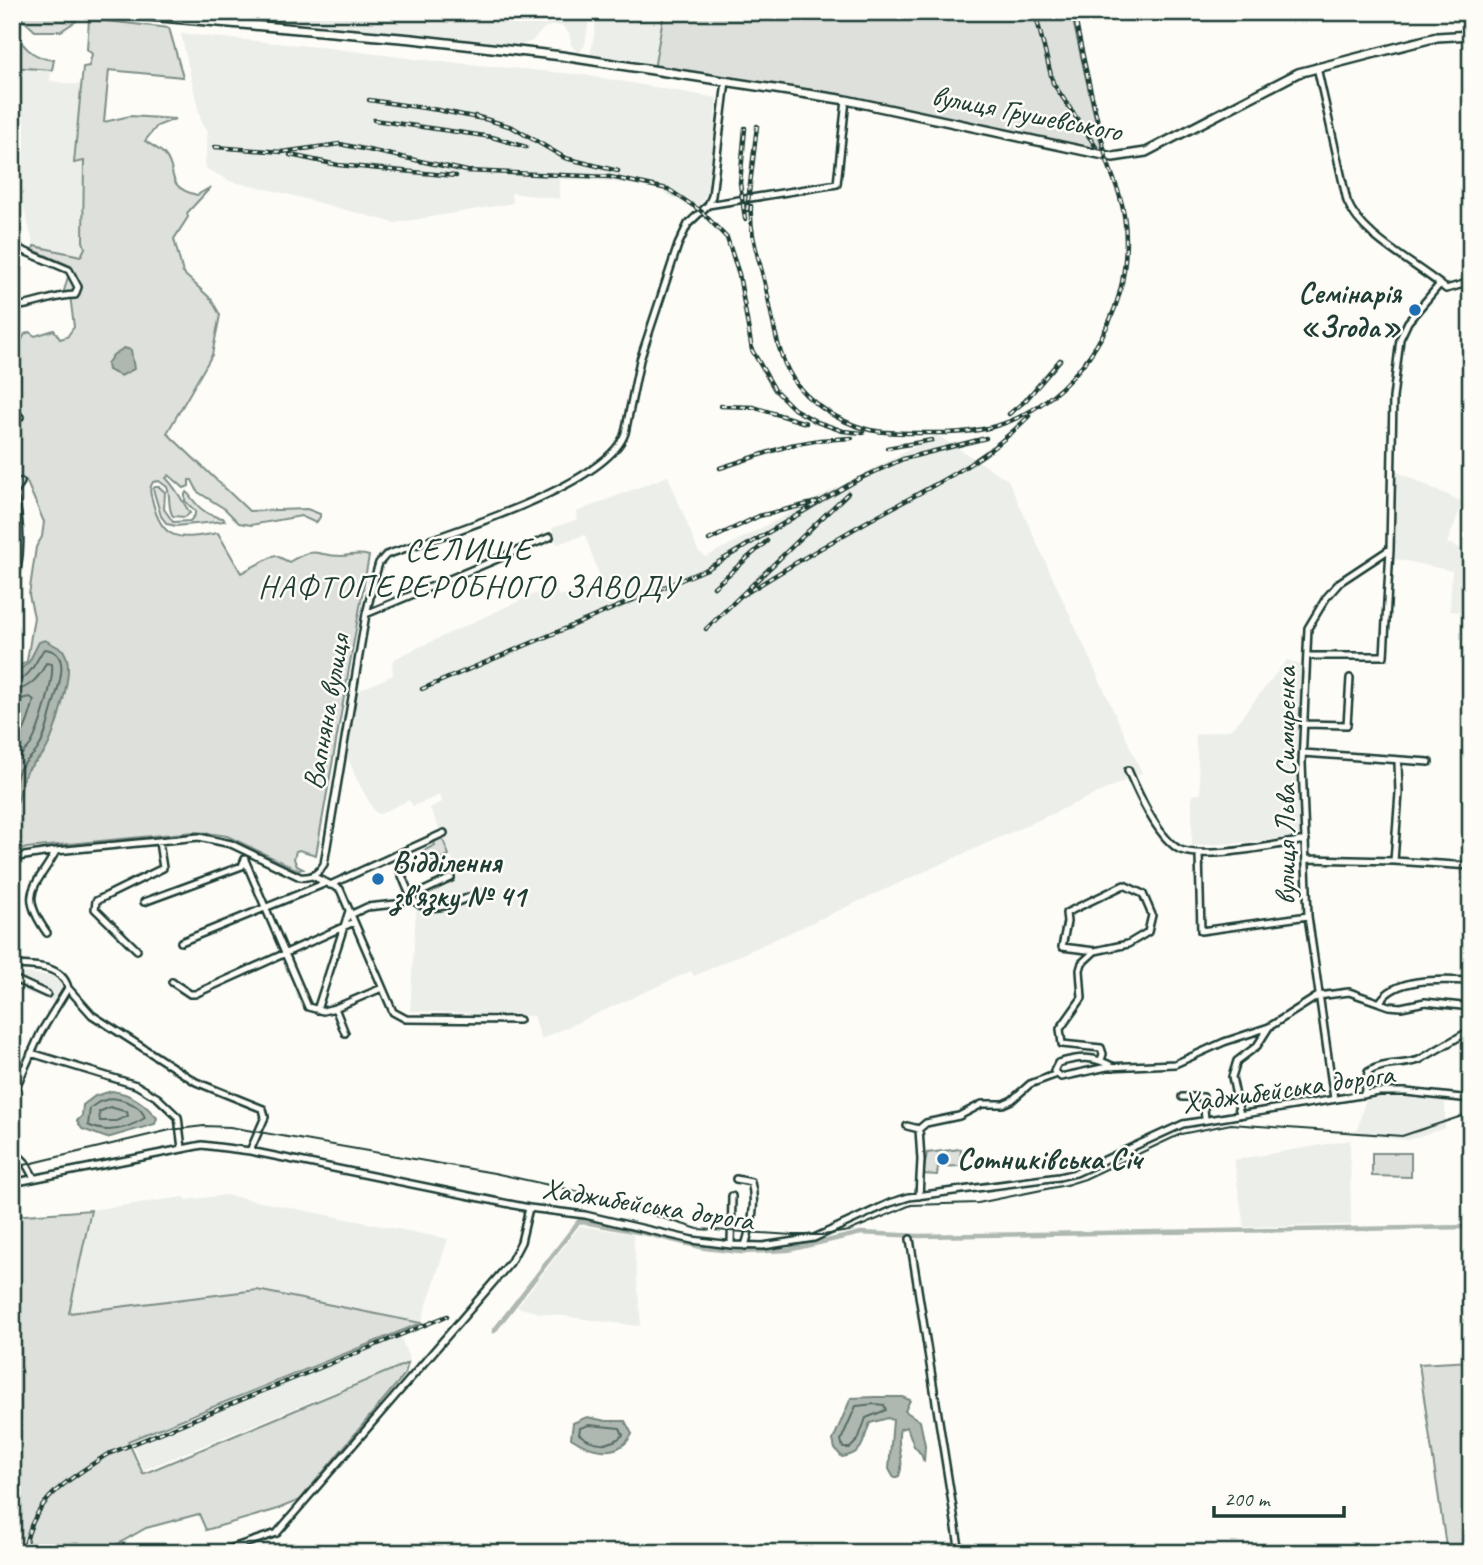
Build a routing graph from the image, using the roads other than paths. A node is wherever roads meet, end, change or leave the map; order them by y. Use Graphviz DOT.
graph roads {
  1 [pos="103,12"];
  2 [pos="1471,35"];
  3 [pos="1317,67"];
  4 [pos="726,81"];
  5 [pos="846,100"];
  6 [pos="708,205"];
  7 [pos="12,246"];
  8 [pos="1471,282"];
  9 [pos="1440,284"];
  10 [pos="12,307"];
  11 [pos="12,410"];
  12 [pos="20,416"];
  13 [pos="20,482"];
  14 [pos="13,497"];
  15 [pos="550,537"];
  16 [pos="1390,549"];
  17 [pos="12,589"];
  18 [pos="366,614"];
  19 [pos="1307,656"];
  20 [pos="1350,678"];
  21 [pos="1304,724"];
  22 [pos="1303,753"];
  23 [pos="1398,762"];
  24 [pos="1429,762"];
  25 [pos="1128,771"];
  26 [pos="444,833"];
  27 [pos="1306,840"];
  28 [pos="159,842"];
  29 [pos="57,851"];
  30 [pos="248,853"];
  31 [pos="1199,855"];
  32 [pos="12,858"];
  33 [pos="1307,859"];
  34 [pos="244,860"];
  35 [pos="1394,861"];
  36 [pos="1471,866"];
  37 [pos="399,868"];
  38 [pos="312,876"];
  39 [pos="451,878"];
  40 [pos="328,884"];
  41 [pos="479,893"];
  42 [pos="412,898"];
  43 [pos="144,902"];
  44 [pos="266,908"];
  45 [pos="350,913"];
  46 [pos="1308,916"];
  47 [pos="354,922"];
  48 [pos="342,929"];
  49 [pos="47,933"];
  50 [pos="181,943"];
  51 [pos="137,950"];
  52 [pos="1095,951"];
  53 [pos="285,954"];
  54 [pos="12,965"];
  55 [pos="12,978"];
  56 [pos="1471,981"];
  57 [pos="172,982"];
  58 [pos="68,988"];
  59 [pos="382,988"];
  60 [pos="47,994"];
  61 [pos="1318,996"];
  62 [pos="1380,1002"];
  63 [pos="1471,1007"];
  64 [pos="335,1008"];
  65 [pos="317,1010"];
  66 [pos="519,1020"];
  67 [pos="1269,1027"];
  68 [pos="1471,1030"];
  69 [pos="345,1033"];
  70 [pos="31,1053"];
  71 [pos="1101,1060"];
  72 [pos="12,1066"];
  73 [pos="1114,1067"];
  74 [pos="24,1069"];
  75 [pos="1058,1074"];
  76 [pos="1364,1095"];
  77 [pos="12,1096"];
  78 [pos="1182,1097"];
  79 [pos="1334,1100"];
  80 [pos="1471,1100"];
  81 [pos="1240,1115"];
  82 [pos="1205,1119"];
  83 [pos="906,1126"];
  84 [pos="919,1129"];
  85 [pos="182,1148"];
  86 [pos="12,1149"];
  87 [pos="250,1151"];
  88 [pos="34,1178"];
  89 [pos="736,1179"];
  90 [pos="12,1183"];
  91 [pos="732,1196"];
  92 [pos="919,1196"];
  93 [pos="529,1208"];
  94 [pos="909,1239"];
  95 [pos="731,1245"];
  96 [pos="746,1246"];
  97 [pos="217,1553"];
  98 [pos="960,1553"];
  1 -- 4 [label="main road, вулиця Грушевського"];
  2 -- 3 [label="main road, вулиця Грушевського"];
  3 -- 5 [label="main road, вулиця Грушевського"];
  3 -- 9 [label="street"];
  4 -- 5 [label="main road, вулиця Грушевського"];
  4 -- 6 [label="street"];
  5 -- 6 [label="street"];
  6 -- 18 [label="street, Вапняна вулиця"];
  7 -- 10 [label="street"];
  8 -- 9 [label="street"];
  9 -- 16 [label="street"];
  11 -- 12 [label="street"];
  13 -- 14 [label="street"];
  14 -- 17 [label="street"];
  15 -- 18 [label="street"];
  16 -- 19 [label="street, вулиця Льва Симиренка"];
  16 -- 19 [label="street"];
  18 -- 38 [label="street, Вапняна вулиця"];
  19 -- 21 [label="street, вулиця Льва Симиренка"];
  20 -- 21 [label="street"];
  21 -- 22 [label="street, вулиця Льва Симиренка"];
  22 -- 23 [label="street"];
  22 -- 27 [label="street, вулиця Льва Симиренка"];
  23 -- 24 [label="street"];
  23 -- 35 [label="street"];
  25 -- 31 [label="street"];
  26 -- 40 [label="street"];
  27 -- 31 [label="street"];
  27 -- 33 [label="street, вулиця Льва Симиренка"];
  28 -- 29 [label="street"];
  28 -- 30 [label="street"];
  28 -- 51 [label="street"];
  29 -- 32 [label="street"];
  29 -- 49 [label="street"];
  30 -- 34 [label="street"];
  30 -- 38 [label="street"];
  31 -- 46 [label="street"];
  33 -- 35 [label="street"];
  33 -- 46 [label="street, вулиця Льва Симиренка"];
  34 -- 43 [label="street"];
  34 -- 44 [label="street"];
  35 -- 36 [label="street"];
  37 -- 42 [label="street"];
  38 -- 40 [label="street"];
  39 -- 42 [label="street"];
  40 -- 44 [label="street"];
  40 -- 45 [label="street"];
  41 -- 42 [label="street"];
  42 -- 45 [label="street"];
  44 -- 50 [label="street"];
  44 -- 53 [label="street"];
  45 -- 47 [label="street"];
  45 -- 48 [label="street"];
  46 -- 61 [label="street, вулиця Льва Симиренка"];
  47 -- 48 [label="street"];
  47 -- 59 [label="street"];
  48 -- 53 [label="street"];
  48 -- 65 [label="street"];
  52 -- 52 [label="street"];
  52 -- 71 [label="street"];
  53 -- 57 [label="street"];
  53 -- 65 [label="street"];
  54 -- 58 [label="street"];
  55 -- 60 [label="street"];
  56 -- 62 [label="street"];
  58 -- 70 [label="street"];
  58 -- 87 [label="street"];
  59 -- 64 [label="street"];
  59 -- 66 [label="street"];
  61 -- 62 [label="street"];
  61 -- 67 [label="street"];
  61 -- 79 [label="street, вулиця Льва Симиренка"];
  62 -- 63 [label="street"];
  64 -- 65 [label="street"];
  64 -- 69 [label="street"];
  67 -- 73 [label="street"];
  67 -- 81 [label="street"];
  68 -- 76 [label="street"];
  70 -- 74 [label="street"];
  70 -- 85 [label="street"];
  71 -- 73 [label="street"];
  71 -- 75 [label="street"];
  72 -- 74 [label="street"];
  73 -- 75 [label="street"];
  74 -- 77 [label="street"];
  75 -- 84 [label="street"];
  76 -- 79 [label="street, Хаджибейська дорога"];
  76 -- 80 [label="street, Хаджибейська дорога"];
  78 -- 82 [label="street"];
  79 -- 81 [label="street, Хаджибейська дорога"];
  81 -- 82 [label="street, Хаджибейська дорога"];
  82 -- 92 [label="street, Хаджибейська дорога"];
  83 -- 84 [label="street"];
  84 -- 92 [label="street"];
  85 -- 87 [label="street, Хаджибейська дорога"];
  85 -- 88 [label="street, Хаджибейська дорога"];
  86 -- 88 [label="street"];
  87 -- 93 [label="street, Хаджибейська дорога"];
  88 -- 90 [label="street, Хаджибейська дорога"];
  89 -- 96 [label="street"];
  91 -- 95 [label="street"];
  92 -- 96 [label="street, Хаджибейська дорога"];
  93 -- 95 [label="street, Хаджибейська дорога"];
  93 -- 97 [label="street"];
  94 -- 98 [label="street"];
  95 -- 96 [label="street, Хаджибейська дорога"];
}
